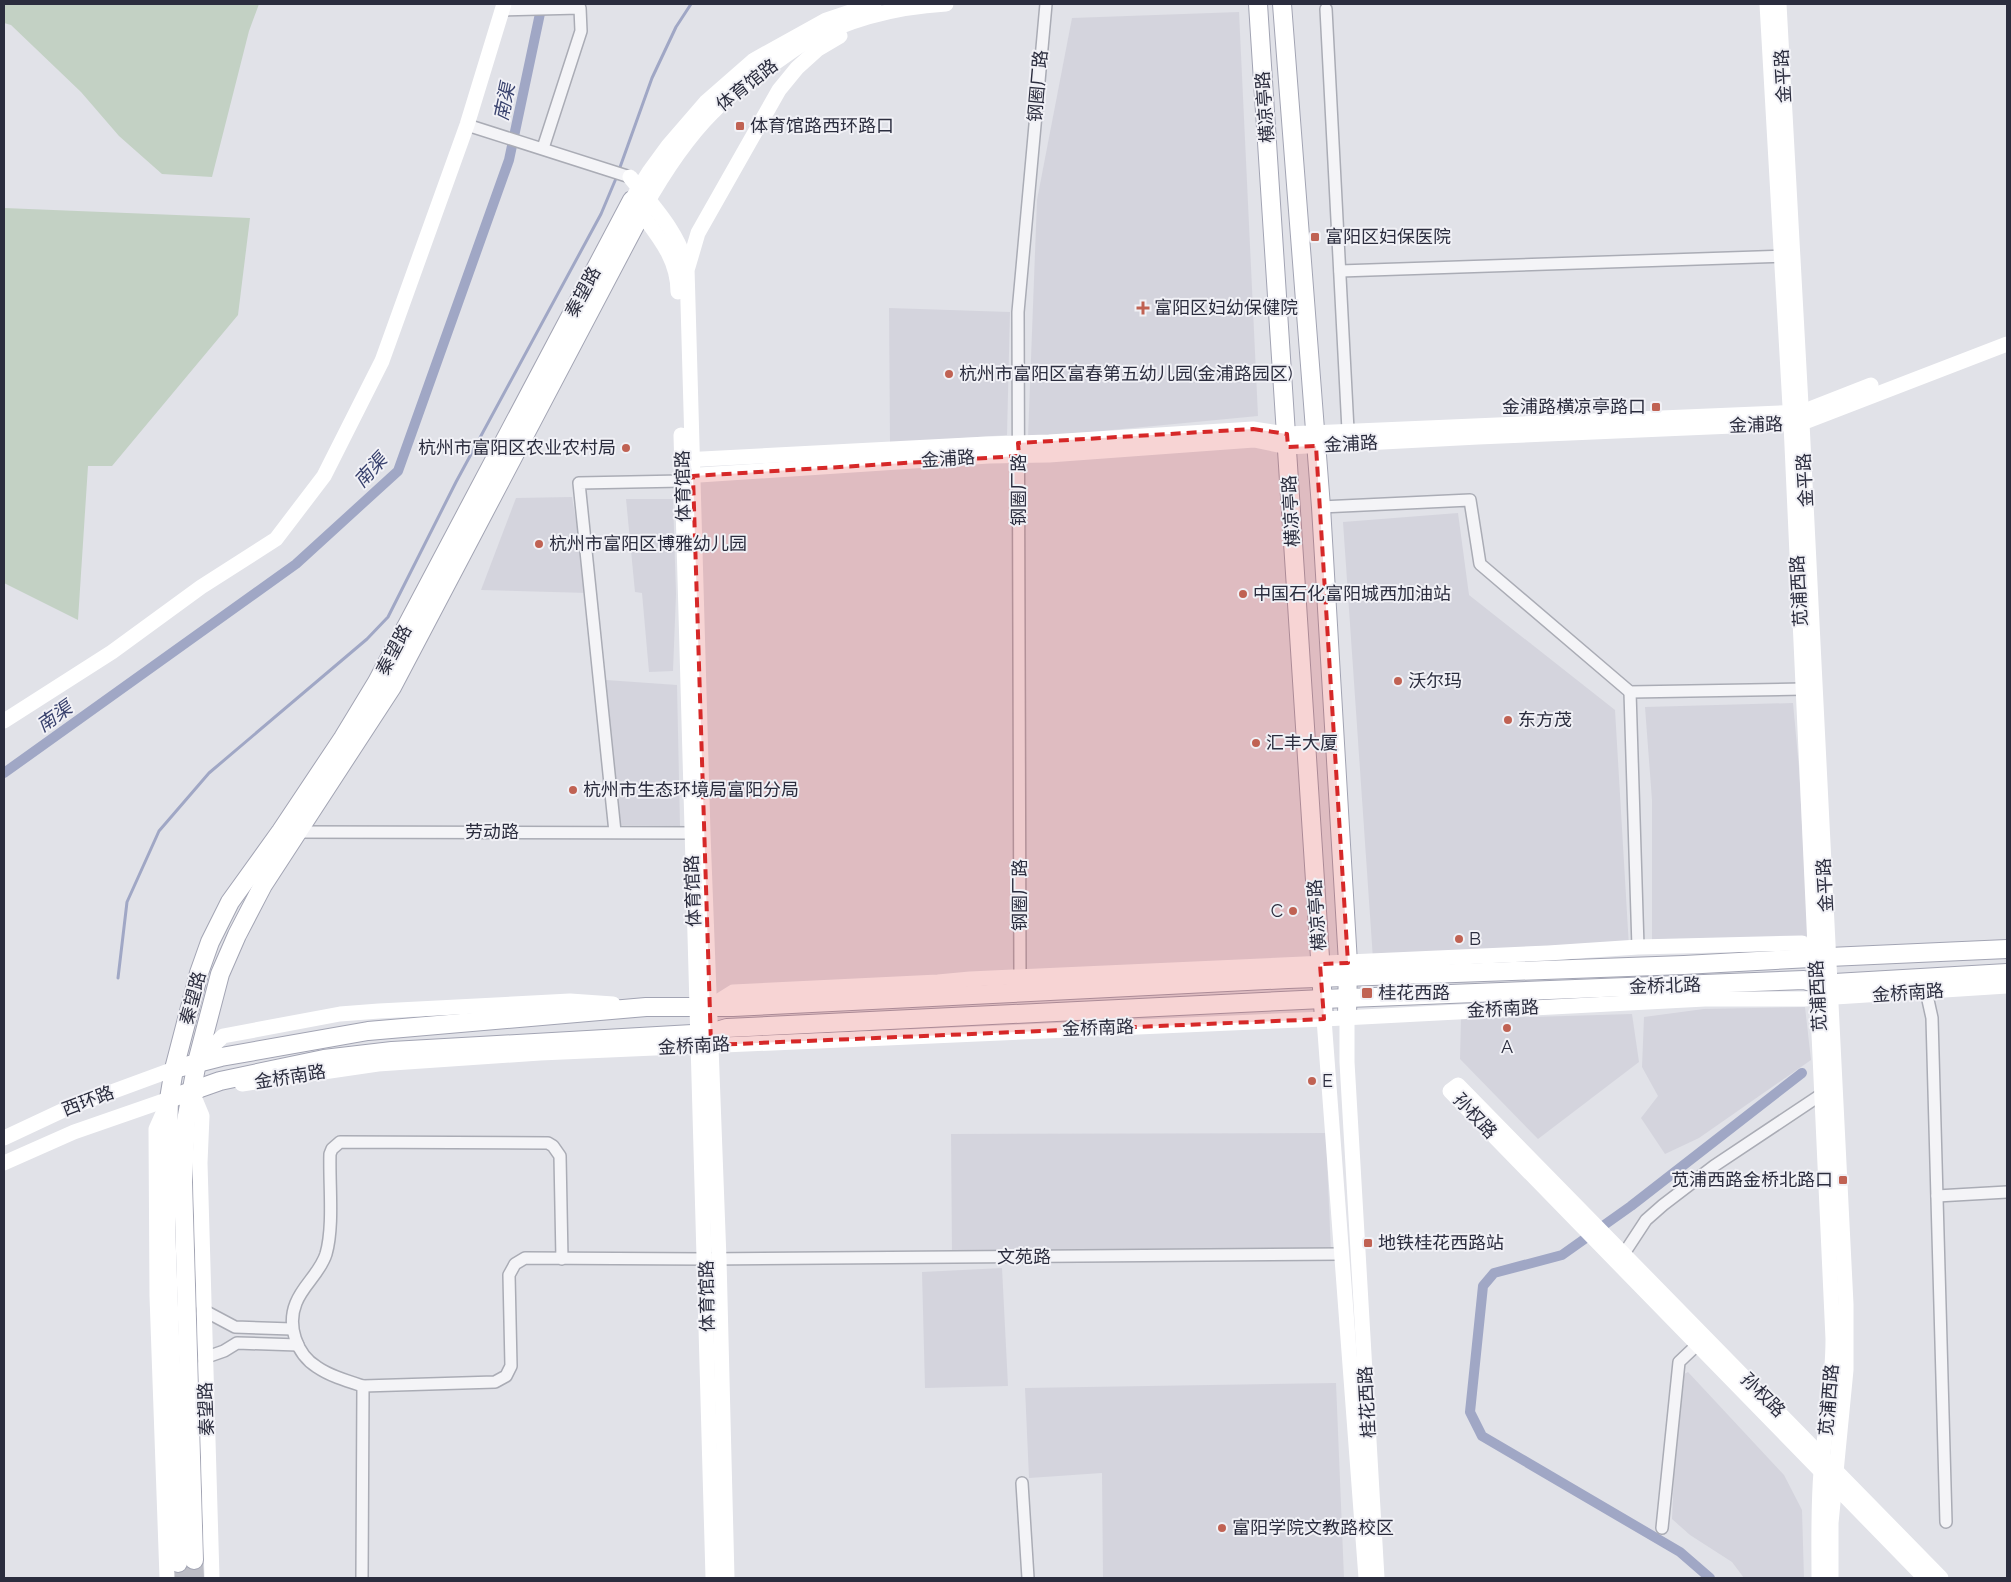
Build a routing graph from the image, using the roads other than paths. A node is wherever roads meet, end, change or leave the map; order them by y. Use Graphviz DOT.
graph roads {
  1 [pos="946,4"];
  2 [pos="1046,4"];
  3 [pos="1258,4"];
  4 [pos="1282,4"];
  5 [pos="1767,4"];
  6 [pos="1779,4"];
  7 [pos="508,8"];
  8 [pos="878,8"];
  9 [pos="1326,9"];
  10 [pos="467,125"];
  11 [pos="538,147"];
  12 [pos="636,193"];
  13 [pos="1788,256"];
  14 [pos="1340,271"];
  15 [pos="683,272"];
  16 [pos="2007,333"];
  17 [pos="2007,344"];
  18 [pos="1796,418"];
  19 [pos="1348,430"];
  20 [pos="1315,439"];
  21 [pos="1287,441"];
  22 [pos="1018,449"];
  23 [pos="687,460"];
  24 [pos="686,478"];
  25 [pos="1320,507"];
  26 [pos="1803,689"];
  27 [pos="1630,692"];
  28 [pos="4,721"];
  29 [pos="289,832"];
  30 [pos="615,832"];
  31 [pos="697,832"];
  32 [pos="1638,947"];
  33 [pos="2007,949"];
  34 [pos="1822,957"];
  35 [pos="1348,970"];
  36 [pos="1321,971"];
  37 [pos="2007,973"];
  38 [pos="1020,977"];
  39 [pos="940,982"];
  40 [pos="1678,986"];
  41 [pos="2007,986"];
  42 [pos="1824,991"];
  43 [pos="1926,991"];
  44 [pos="913,997"];
  45 [pos="1323,999"];
  46 [pos="1705,999"];
  47 [pos="703,1007"];
  48 [pos="1348,1008"];
  49 [pos="970,1017"];
  50 [pos="1324,1019"];
  51 [pos="996,1032"];
  52 [pos="704,1039"];
  53 [pos="197,1062"];
  54 [pos="174,1069"];
  55 [pos="192,1092"];
  56 [pos="1822,1094"];
  57 [pos="169,1099"];
  58 [pos="4,1138"];
  59 [pos="4,1163"];
  60 [pos="2007,1192"];
  61 [pos="1937,1196"];
  62 [pos="1586,1224"];
  63 [pos="1615,1251"];
  64 [pos="1342,1254"];
  65 [pos="562,1259"];
  66 [pos="712,1259"];
  67 [pos="203,1310"];
  68 [pos="292,1329"];
  69 [pos="1698,1344"];
  70 [pos="298,1345"];
  71 [pos="204,1358"];
  72 [pos="363,1386"];
  73 [pos="1828,1471"];
  74 [pos="1022,1483"];
  75 [pos="1946,1522"];
  76 [pos="1662,1528"];
  77 [pos="167,1578"];
  78 [pos="212,1578"];
  79 [pos="362,1578"];
  80 [pos="714,1578"];
  81 [pos="727,1578"];
  82 [pos="1028,1578"];
  83 [pos="1366,1578"];
  84 [pos="1377,1578"];
  85 [pos="1820,1578"];
  86 [pos="1831,1578"];
  87 [pos="1925,1578"];
  88 [pos="1941,1578"];
  1 -- 8 [label="main road, 体育馆路"];
  2 -- 22 [label="street, 钢圈厂路"];
  3 -- 21 [label="main road, 横凉亭路"];
  4 -- 20 [label="main road, 横凉亭路"];
  5 -- 13 [label="main road, 金平路"];
  6 -- 13 [label="main road, 金平路"];
  7 -- 10 [label="main road"];
  7 -- 11 [label="street"];
  8 -- 12 [label="main road, 体育馆路"];
  8 -- 15 [label="main road, 体育馆路"];
  9 -- 14 [label="street"];
  10 -- 11 [label="street"];
  10 -- 28 [label="main road"];
  11 -- 12 [label="street"];
  12 -- 15 [label="main road, 体育馆路"];
  12 -- 29 [label="main road, 秦望路"];
  13 -- 14 [label="street"];
  13 -- 18 [label="main road, 金平路"];
  14 -- 19 [label="street"];
  15 -- 23 [label="main road, 体育馆路"];
  16 -- 18 [label="main road, 金浦路"];
  17 -- 18 [label="main road, 金浦路"];
  18 -- 19 [label="main road, 金浦路"];
  18 -- 20 [label="main road, 金浦路"];
  18 -- 26 [label="main road, 苋浦西路"];
  18 -- 34 [label="main road, 金平路"];
  19 -- 20 [label="main road, 金浦路"];
  20 -- 21 [label="main road, 金浦路"];
  20 -- 25 [label="main road, 横凉亭路"];
  21 -- 22 [label="main road, 金浦路"];
  21 -- 36 [label="main road, 横凉亭路"];
  22 -- 23 [label="main road, 金浦路"];
  22 -- 24 [label="main road, 金浦路"];
  22 -- 38 [label="street, 钢圈厂路"];
  23 -- 24 [label="main road, 体育馆路"];
  24 -- 30 [label="street"];
  24 -- 31 [label="main road, 体育馆路"];
  25 -- 27 [label="street"];
  25 -- 35 [label="main road, 横凉亭路"];
  26 -- 27 [label="street"];
  26 -- 34 [label="main road, 苋浦西路"];
  27 -- 32 [label="street"];
  29 -- 30 [label="street, 劳动路"];
  29 -- 53 [label="main road, 秦望路"];
  29 -- 54 [label="main road, 秦望路"];
  30 -- 31 [label="street, 劳动路"];
  31 -- 47 [label="main road, 体育馆路"];
  32 -- 34 [label="main road, 金桥北路"];
  32 -- 35 [label="main road, 金桥北路"];
  33 -- 34 [label="main road, 金桥北路"];
  34 -- 35 [label="main road, 金桥北路"];
  34 -- 42 [label="main road, 苋浦西路"];
  35 -- 36 [label="main road, 金桥北路"];
  35 -- 48 [label="main road, 横凉亭路"];
  36 -- 38 [label="main road"];
  36 -- 44 [label="main road, 金桥南路"];
  36 -- 45 [label="main road, 横凉亭路"];
  37 -- 42 [label="main road, 金桥北路"];
  38 -- 39 [label="main road"];
  39 -- 44 [label="main road"];
  39 -- 47 [label="main road"];
  40 -- 42 [label="main road, 金桥北路"];
  40 -- 46 [label="main road"];
  40 -- 48 [label="main road, 金桥北路"];
  41 -- 43 [label="main road, 金桥南路"];
  42 -- 43 [label="main road, 金桥南路"];
  42 -- 46 [label="main road, 金桥南路"];
  42 -- 56 [label="main road, 苋浦西路"];
  42 -- 73 [label="main road, 苋浦西路"];
  43 -- 61 [label="street"];
  44 -- 47 [label="main road, 金桥南路"];
  45 -- 48 [label="main road, 金桥北路"];
  45 -- 49 [label="main road, 金桥南路"];
  45 -- 50 [label="main road, 横凉亭路"];
  46 -- 48 [label="main road, 金桥南路"];
  47 -- 52 [label="main road, 体育馆路"];
  47 -- 53 [label="main road, 金桥南路"];
  48 -- 50 [label="main road, 金桥南路"];
  48 -- 84 [label="main road, 桂花西路"];
  49 -- 51 [label="main road"];
  49 -- 52 [label="main road, 金桥南路"];
  50 -- 51 [label="main road, 金桥南路"];
  50 -- 64 [label="main road, 桂花西路"];
  51 -- 52 [label="main road, 金桥南路"];
  52 -- 55 [label="main road, 金桥南路"];
  52 -- 66 [label="main road, 体育馆路"];
  53 -- 54 [label="main road, 金桥南路"];
  53 -- 55 [label="main road, 秦望路"];
  54 -- 57 [label="main road, 秦望路"];
  54 -- 58 [label="main road, 西环路"];
  55 -- 57 [label="main road, 金桥南路"];
  55 -- 57 [label="main road, 秦望路"];
  55 -- 67 [label="main road, 秦望路"];
  56 -- 63 [label="street"];
  56 -- 73 [label="main road, 苋浦西路"];
  57 -- 59 [label="main road, 西环路"];
  57 -- 77 [label="main road, 秦望路"];
  60 -- 61 [label="street"];
  61 -- 75 [label="street"];
  62 -- 62 [label="main road, 孙权路"];
  62 -- 63 [label="main road, 孙权路"];
  63 -- 69 [label="main road, 孙权路"];
  63 -- 73 [label="main road, 孙权路"];
  64 -- 66 [label="street, 文苑路"];
  64 -- 83 [label="main road, 桂花西路"];
  65 -- 66 [label="street, 文苑路"];
  65 -- 68 [label="street"];
  65 -- 72 [label="street, 文苑路"];
  66 -- 80 [label="main road, 体育馆路"];
  66 -- 81 [label="main road, 体育馆路"];
  67 -- 68 [label="street"];
  67 -- 71 [label="main road, 秦望路"];
  68 -- 70 [label="street"];
  69 -- 73 [label="main road, 孙权路"];
  69 -- 76 [label="street"];
  70 -- 71 [label="street"];
  70 -- 72 [label="street"];
  71 -- 78 [label="main road, 秦望路"];
  72 -- 79 [label="street"];
  73 -- 85 [label="main road, 苋浦西路"];
  73 -- 86 [label="main road, 苋浦西路"];
  73 -- 87 [label="main road, 孙权路"];
  73 -- 88 [label="main road, 孙权路"];
  74 -- 82 [label="street"];
}
